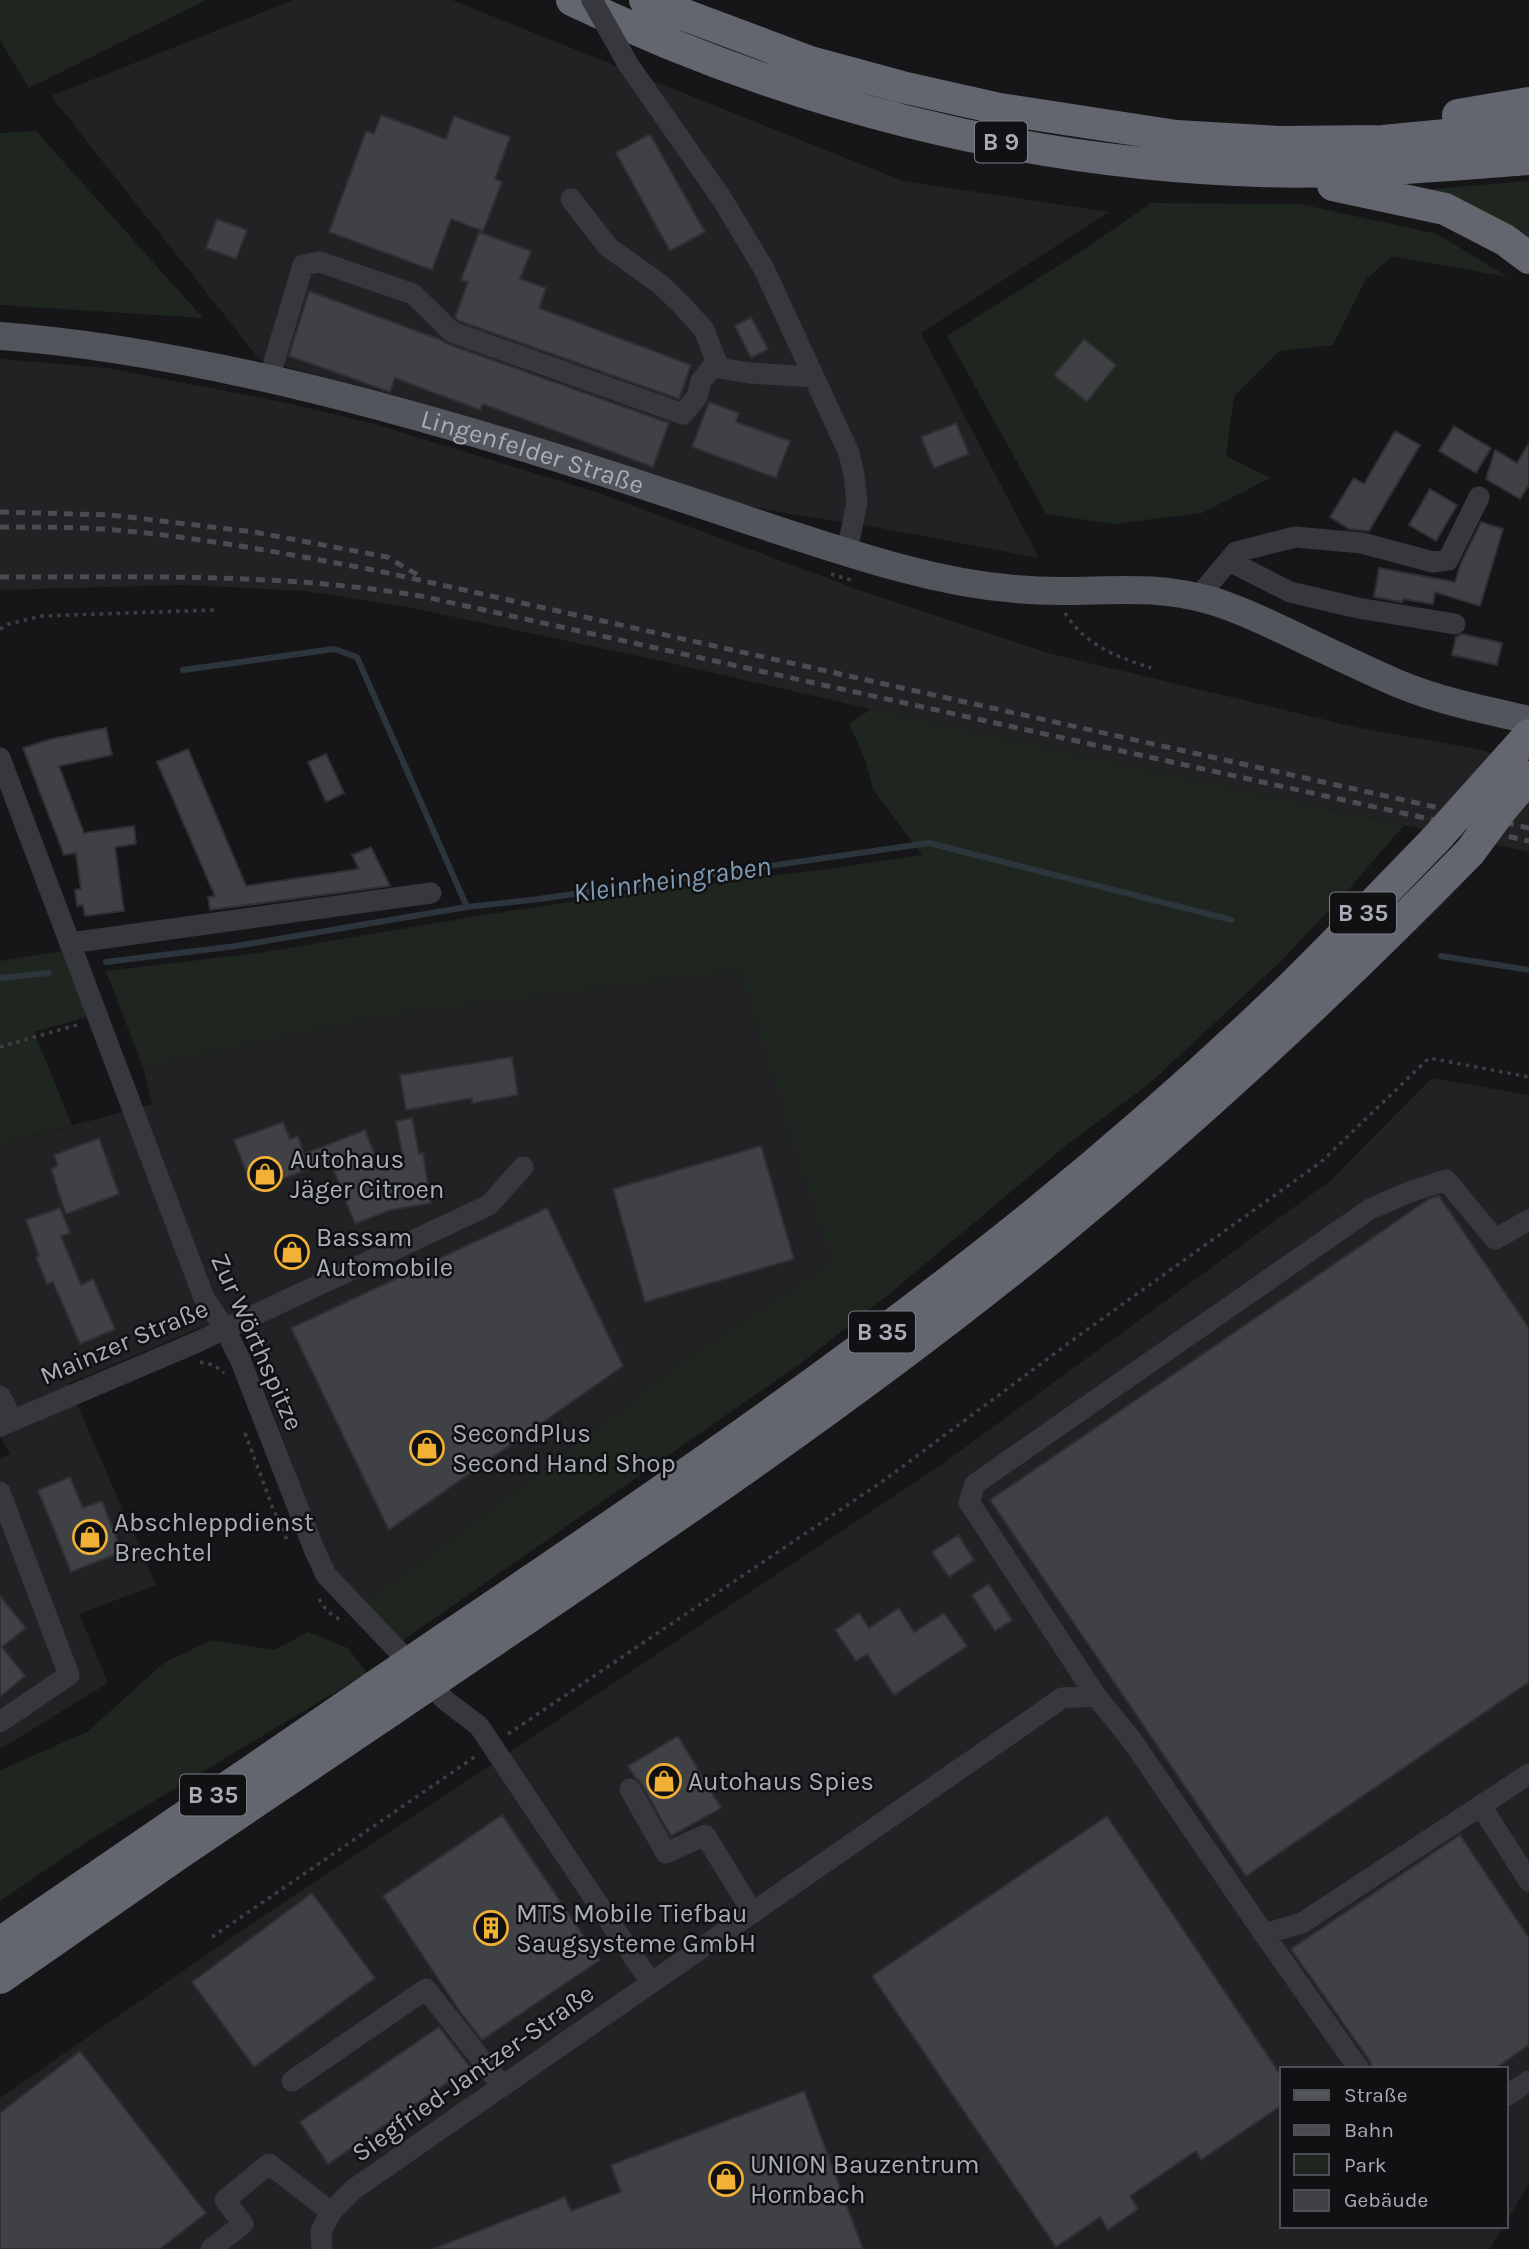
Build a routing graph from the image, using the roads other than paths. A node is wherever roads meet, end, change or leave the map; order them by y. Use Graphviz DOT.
graph roads {
  1 [pos="572,0"];
  2 [pos="592,0"];
  3 [pos="645,0"];
  4 [pos="1529,103"];
  5 [pos="1529,127"];
  6 [pos="1383,141"];
  7 [pos="1529,159"];
  8 [pos="1259,172"];
  9 [pos="571,199"];
  10 [pos="1529,258"];
  11 [pos="0,336"];
  12 [pos="719,368"];
  13 [pos="814,377"];
  14 [pos="270,379"];
  15 [pos="1479,497"];
  16 [pos="847,552"];
  17 [pos="1229,561"];
  18 [pos="1198,597"];
  19 [pos="1455,624"];
  20 [pos="1529,711"];
  21 [pos="1529,720"];
  22 [pos="1529,735"];
  23 [pos="0,758"];
  24 [pos="1529,777"];
  25 [pos="1481,789"];
  26 [pos="1529,797"];
  27 [pos="1470,852"];
  28 [pos="431,893"];
  29 [pos="69,943"];
  30 [pos="523,1167"];
  31 [pos="1529,1220"];
  32 [pos="225,1329"];
  33 [pos="0,1396"];
  34 [pos="7,1423"];
  35 [pos="0,1492"];
  36 [pos="454,1650"];
  37 [pos="1096,1696"];
  38 [pos="382,1699"];
  39 [pos="0,1722"];
  40 [pos="1529,1774"];
  41 [pos="630,1789"];
  42 [pos="1481,1805"];
  43 [pos="1529,1881"];
  44 [pos="753,1913"];
  45 [pos="1264,1934"];
  46 [pos="0,1943"];
  47 [pos="0,1978"];
  48 [pos="651,1983"];
  49 [pos="1358,2067"];
  50 [pos="292,2081"];
  51 [pos="1529,2081"];
  52 [pos="502,2086"];
  53 [pos="1508,2095"];
  54 [pos="331,2212"];
  55 [pos="211,2249"];
  56 [pos="321,2249"];
  1 -- 8 [label="highway, B 9"];
  2 -- 13 [label="street, bridge"];
  3 -- 6 [label="highway, B 9"];
  4 -- 6 [label="highway"];
  5 -- 6 [label="highway, B 9"];
  7 -- 8 [label="highway, B 9"];
  8 -- 10 [label="highway"];
  9 -- 12 [label="street"];
  11 -- 14 [label="main road, Lingenfelder Straße"];
  12 -- 13 [label="street"];
  12 -- 14 [label="street"];
  13 -- 16 [label="street"];
  14 -- 16 [label="main road, Lingenfelder Straße"];
  15 -- 17 [label="street"];
  16 -- 18 [label="main road, Lingenfelder Straße"];
  17 -- 18 [label="street"];
  17 -- 19 [label="street"];
  18 -- 21 [label="main road, Lingenfelder Straße"];
  20 -- 25 [label="highway, bridge"];
  22 -- 25 [label="highway, B 35, bridge"];
  23 -- 29 [label="street, Zur Wörthspitze"];
  24 -- 27 [label="highway, bridge"];
  25 -- 36 [label="highway, B 35, bridge"];
  26 -- 27 [label="highway, bridge"];
  27 -- 36 [label="highway, B 35"];
  28 -- 29 [label="street"];
  29 -- 32 [label="street, Zur Wörthspitze"];
  30 -- 32 [label="street, Mainzer Straße"];
  31 -- 37 [label="street"];
  32 -- 34 [label="street, Mainzer Straße"];
  32 -- 48 [label="street, Zur Wörthspitze"];
  33 -- 34 [label="street"];
  35 -- 39 [label="street"];
  36 -- 38 [label="highway, B 35, bridge"];
  37 -- 44 [label="street, Siegfried-Jantzer-Straße"];
  37 -- 45 [label="street"];
  38 -- 46 [label="highway, B 35"];
  38 -- 47 [label="highway, B 35"];
  40 -- 42 [label="street"];
  41 -- 44 [label="street"];
  42 -- 43 [label="street"];
  42 -- 45 [label="street"];
  44 -- 48 [label="street, Siegfried-Jantzer-Straße"];
  45 -- 49 [label="street"];
  48 -- 52 [label="street, Siegfried-Jantzer-Straße"];
  50 -- 52 [label="street"];
  51 -- 53 [label="street"];
  52 -- 54 [label="street, Siegfried-Jantzer-Straße"];
  54 -- 55 [label="street"];
  54 -- 56 [label="street, Siegfried-Jantzer-Straße"];
}
